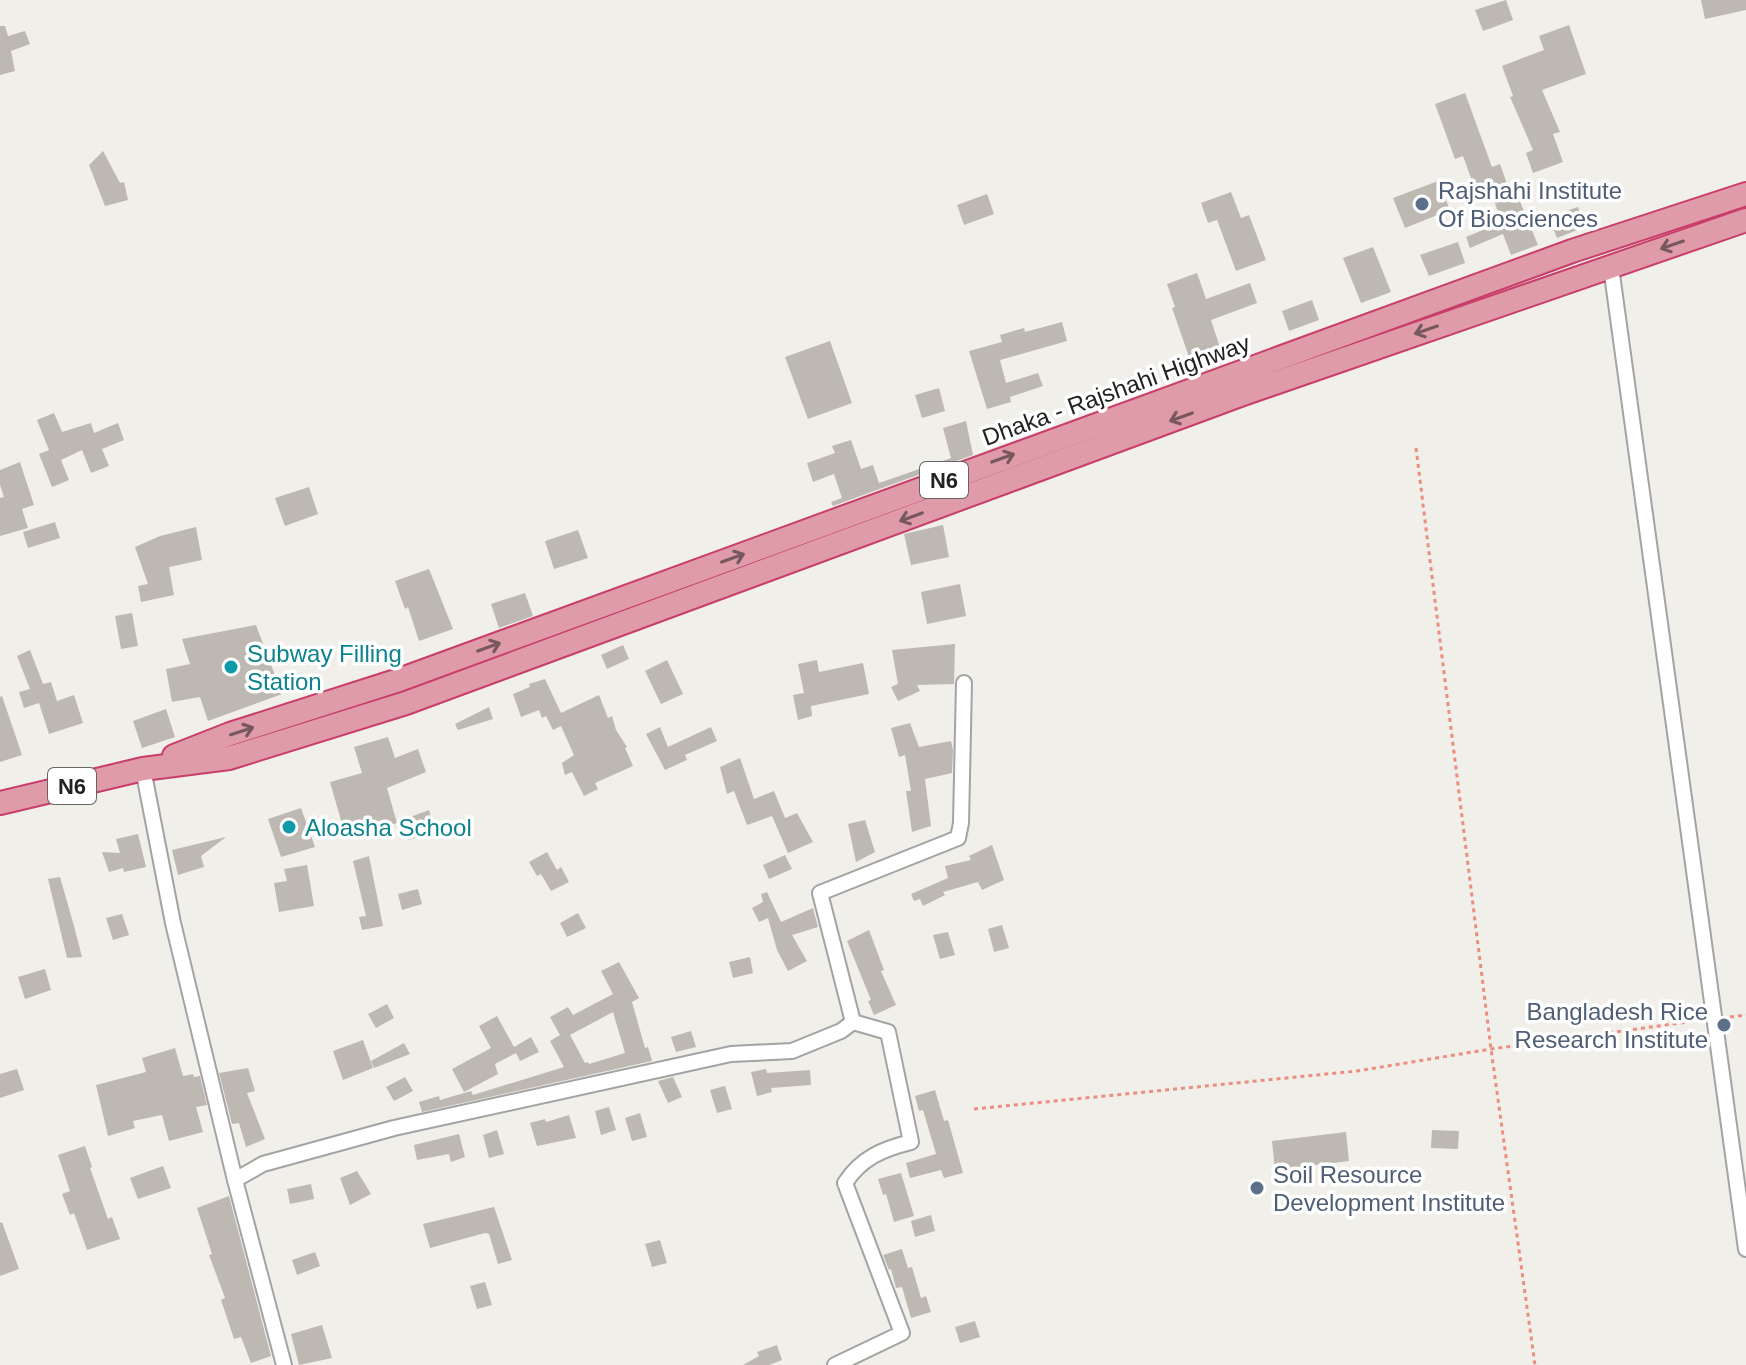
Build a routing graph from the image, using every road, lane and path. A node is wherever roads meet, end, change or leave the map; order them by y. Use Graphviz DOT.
graph roads {
  1 [pos="1746,194"];
  2 [pos="1745,221"];
  3 [pos="1611,267"];
  4 [pos="1416,448"];
  5 [pos="964,683"];
  6 [pos="143,769"];
  7 [pos="0,803"];
  8 [pos="1746,1015"];
  9 [pos="1714,1018"];
  10 [pos="853,1022"];
  11 [pos="1491,1049"];
  12 [pos="974,1109"];
  13 [pos="235,1180"];
  14 [pos="1746,1249"];
  15 [pos="284,1365"];
  16 [pos="835,1365"];
  17 [pos="1535,1365"];
  6 -- 1 [label="highway, Dhaka - Rajshahi Highway / N6, one-way"];
  2 -- 3 [label="highway, Dhaka - Rajshahi Highway / N6, one-way"];
  3 -- 6 [label="highway, Dhaka - Rajshahi Highway / N6, one-way"];
  3 -- 9 [label="street"];
  4 -- 11 [label="path"];
  5 -- 10 [label="street"];
  6 -- 7 [label="highway, Dhaka - Rajshahi Highway / N6"];
  6 -- 13 [label="street"];
  8 -- 9 [label="path"];
  9 -- 11 [label="path"];
  9 -- 14 [label="street"];
  10 -- 13 [label="street"];
  10 -- 16 [label="street"];
  11 -- 12 [label="path"];
  11 -- 17 [label="path"];
  13 -- 15 [label="street"];
}
